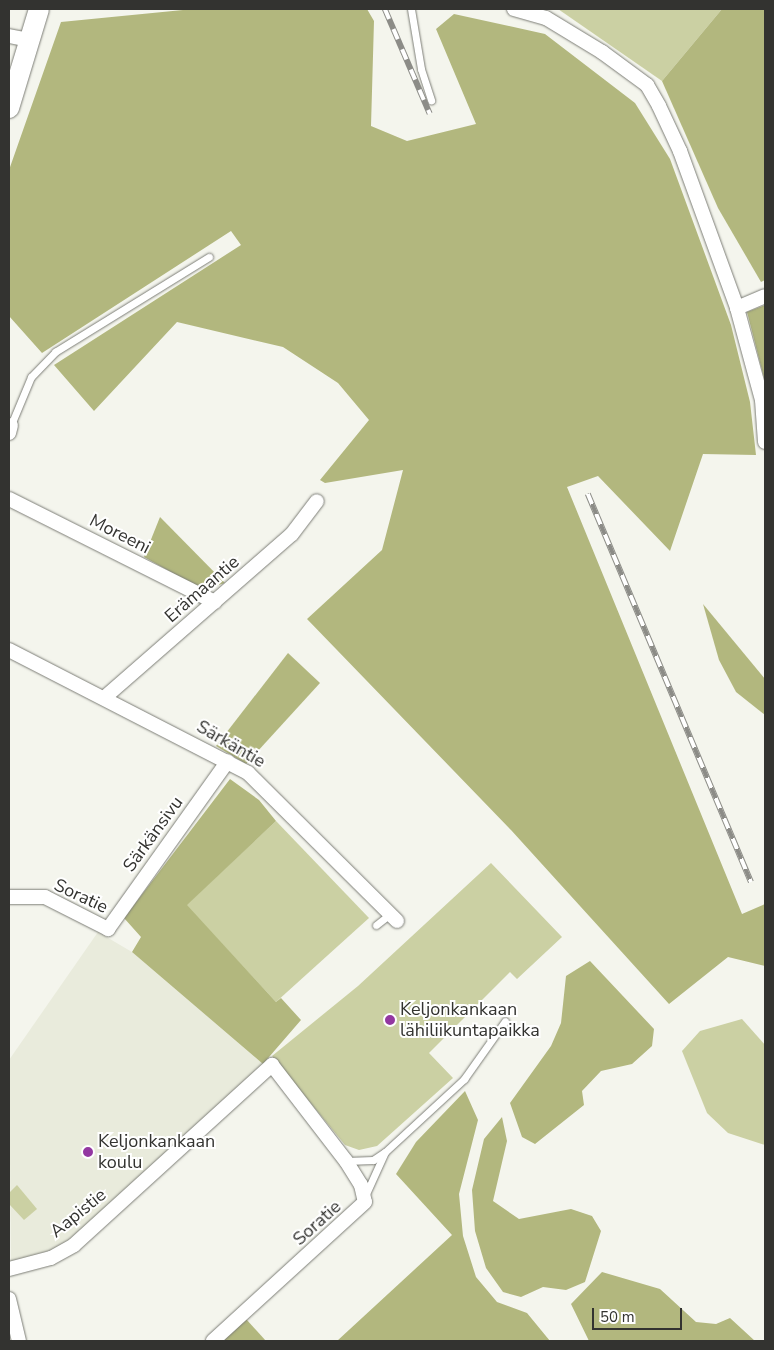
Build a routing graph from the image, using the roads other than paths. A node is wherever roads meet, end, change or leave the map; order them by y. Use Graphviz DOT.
graph roads {
  1 [pos="39,9"];
  2 [pos="411,9"];
  3 [pos="514,9"];
  4 [pos="9,36"];
  5 [pos="30,40"];
  6 [pos="432,100"];
  7 [pos="9,108"];
  8 [pos="210,257"];
  9 [pos="765,296"];
  10 [pos="737,308"];
  11 [pos="10,429"];
  12 [pos="765,442"];
  13 [pos="9,499"];
  14 [pos="317,501"];
  15 [pos="215,602"];
  16 [pos="9,650"];
  17 [pos="104,698"];
  18 [pos="228,760"];
  19 [pos="9,896"];
  20 [pos="394,917"];
  21 [pos="376,925"];
  22 [pos="108,929"];
  23 [pos="505,1021"];
  24 [pos="272,1065"];
  25 [pos="385,1152"];
  26 [pos="346,1161"];
  27 [pos="365,1196"];
  28 [pos="9,1270"];
  29 [pos="9,1299"];
  30 [pos="19,1341"];
  31 [pos="213,1341"];
  1 -- 5 [label="main road"];
  2 -- 6 [label="lane"];
  3 -- 10 [label="street"];
  4 -- 5 [label="street"];
  5 -- 7 [label="main road"];
  8 -- 11 [label="lane"];
  9 -- 10 [label="street"];
  10 -- 12 [label="street"];
  13 -- 15 [label="street, Moreeni"];
  14 -- 15 [label="street, Erämaantie"];
  15 -- 17 [label="street, Erämaantie"];
  16 -- 17 [label="street, Särkäntie"];
  17 -- 18 [label="street, Särkäntie"];
  18 -- 20 [label="street, Särkäntie"];
  18 -- 22 [label="street, Särkänsivu"];
  19 -- 22 [label="street, Soratie"];
  20 -- 21 [label="lane"];
  23 -- 25 [label="lane"];
  24 -- 26 [label="street, Soratie"];
  24 -- 28 [label="street, Aapistie"];
  25 -- 26 [label="lane"];
  25 -- 27 [label="lane"];
  26 -- 27 [label="street, Soratie"];
  27 -- 31 [label="street, Soratie"];
  29 -- 30 [label="street"];
}
